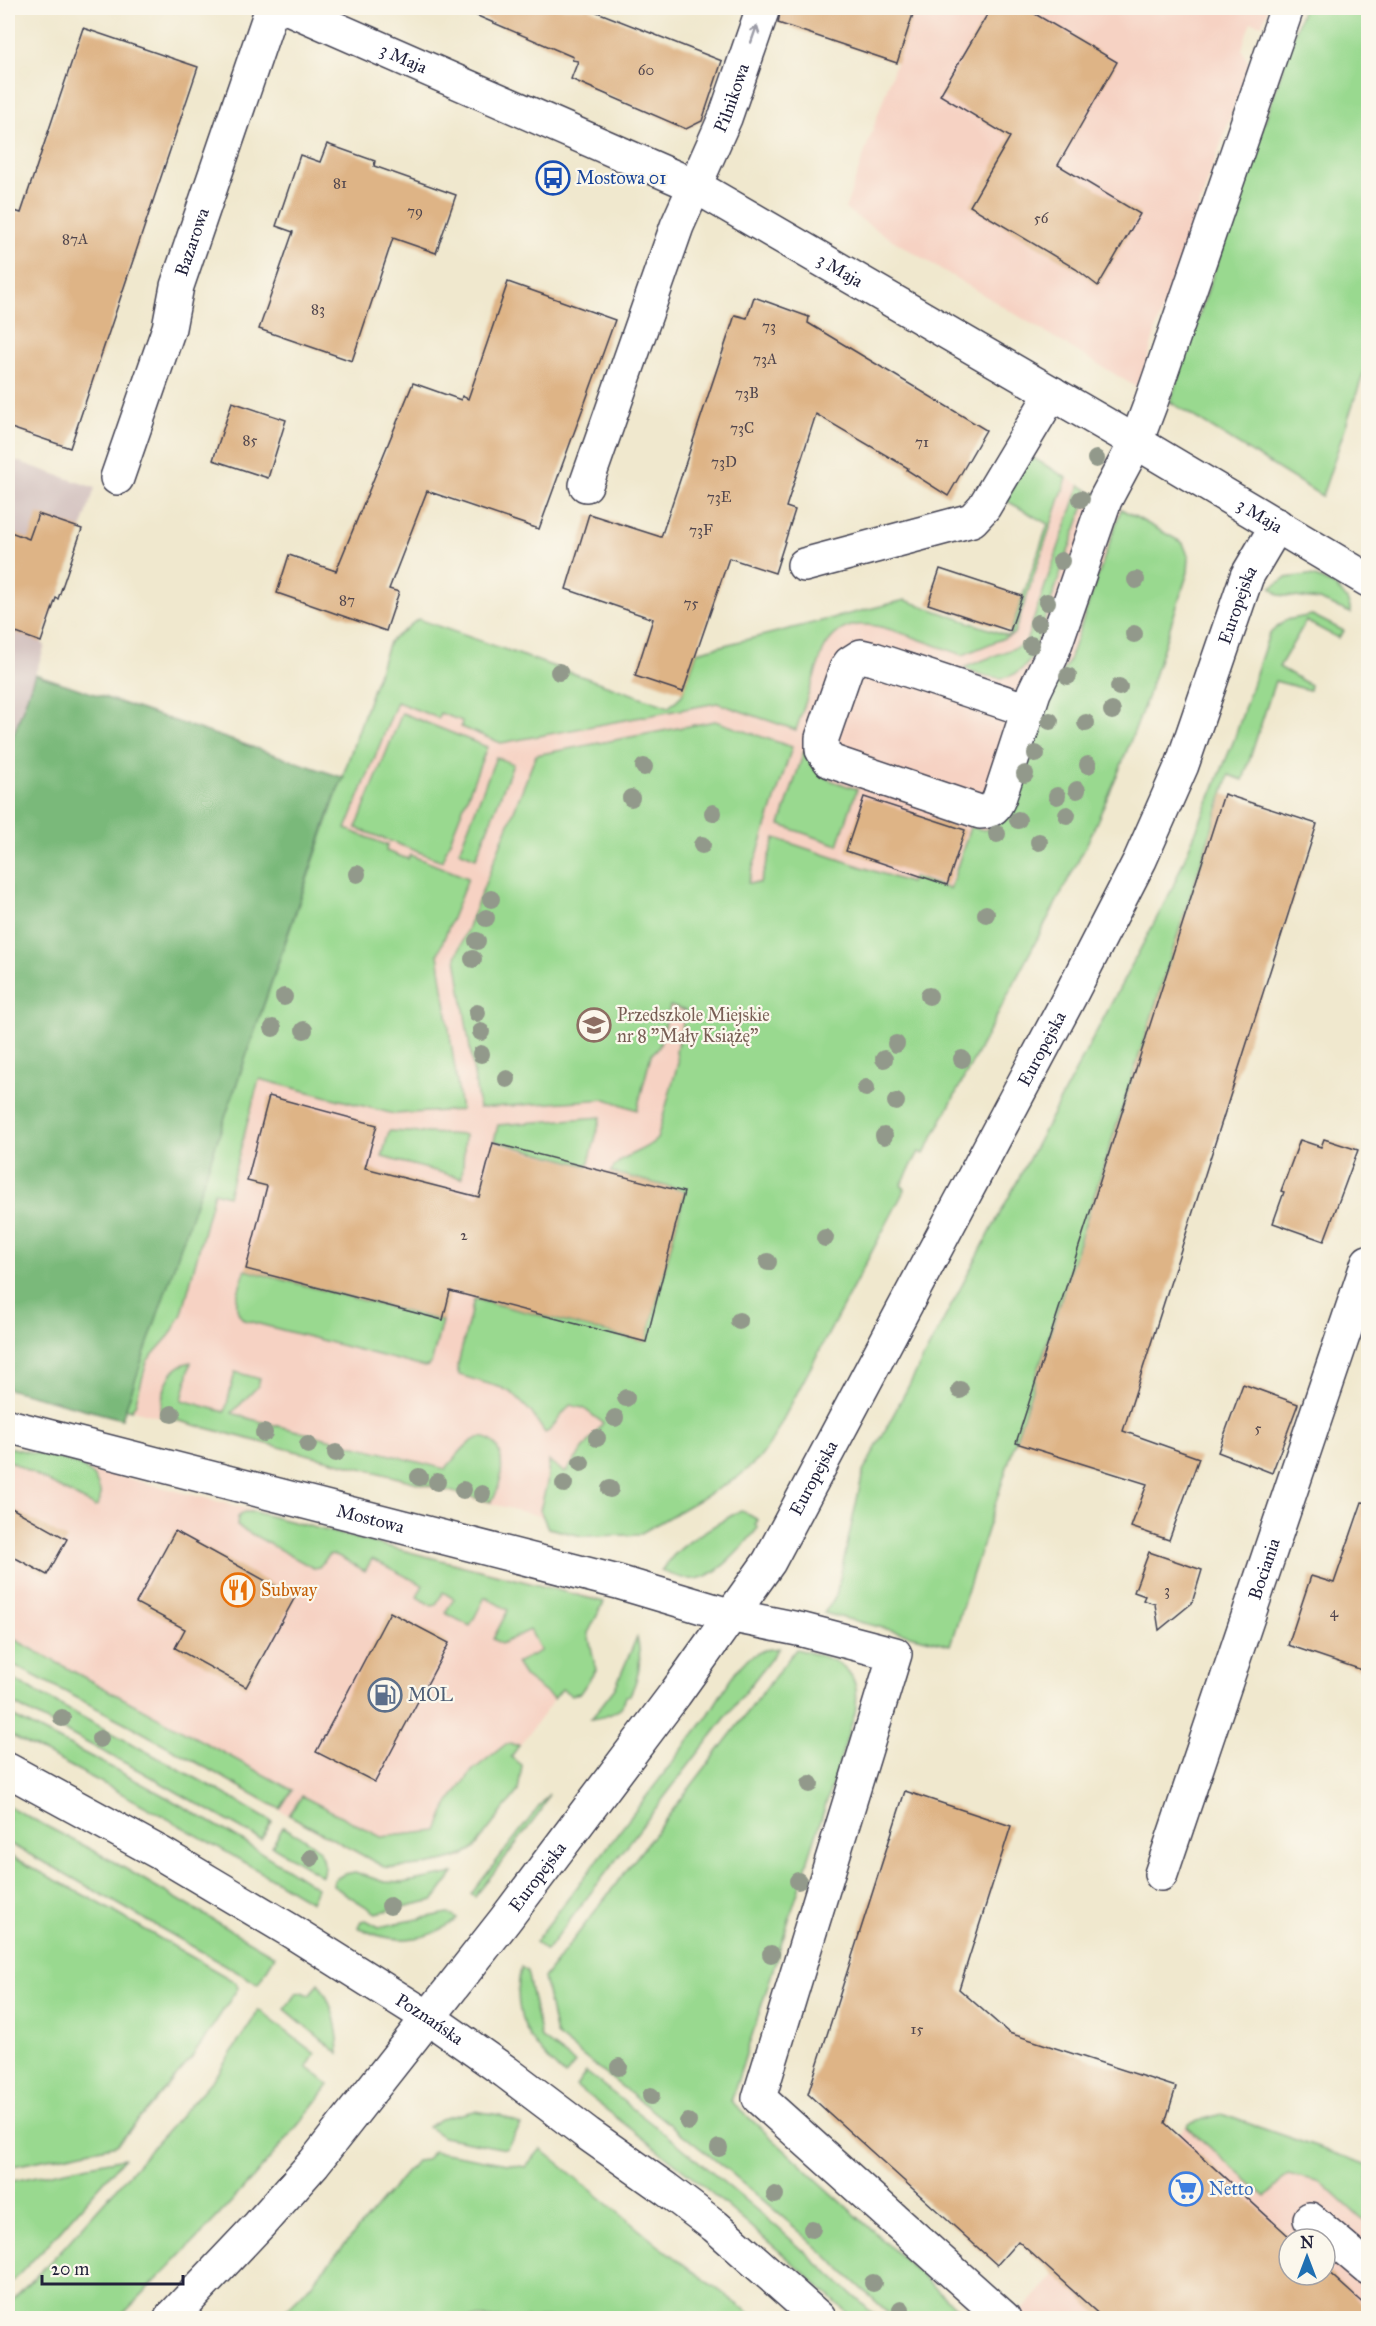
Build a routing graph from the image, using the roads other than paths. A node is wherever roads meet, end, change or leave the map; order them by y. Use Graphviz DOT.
graph roads {
  1 [pos="272,8"];
  2 [pos="288,8"];
  3 [pos="763,8"];
  4 [pos="1287,8"];
  5 [pos="695,186"];
  6 [pos="1052,393"];
  7 [pos="1136,442"];
  8 [pos="117,478"];
  9 [pos="586,485"];
  10 [pos="1277,525"];
  11 [pos="804,566"];
  12 [pos="1368,579"];
  13 [pos="1028,710"];
  14 [pos="1368,1262"];
  15 [pos="8,1426"];
  16 [pos="729,1615"];
  17 [pos="8,1770"];
  18 [pos="1161,1874"];
  19 [pos="429,2018"];
  20 [pos="1310,2219"];
  21 [pos="1368,2268"];
  22 [pos="171,2319"];
  23 [pos="819,2319"];
  24 [pos="1004,2319"];
  1 -- 8 [label="street, Bazarowa"];
  2 -- 5 [label="street, 3 Maja"];
  5 -- 3 [label="street, Pilnikowa, one-way"];
  4 -- 7 [label="street"];
  5 -- 6 [label="street, 3 Maja"];
  5 -- 9 [label="street, Pilnikowa"];
  6 -- 7 [label="street, 3 Maja"];
  6 -- 11 [label="street"];
  7 -- 10 [label="street, 3 Maja"];
  7 -- 13 [label="street"];
  10 -- 12 [label="street, 3 Maja"];
  10 -- 16 [label="street, Europejska"];
  13 -- 13 [label="street"];
  14 -- 18 [label="street, Bociania"];
  15 -- 16 [label="street, Mostowa"];
  16 -- 19 [label="street, Europejska"];
  16 -- 24 [label="street, Mostowa"];
  17 -- 19 [label="street, Poznańska"];
  19 -- 22 [label="street, Europejska"];
  19 -- 23 [label="street, Poznańska"];
  20 -- 21 [label="street"];
}
